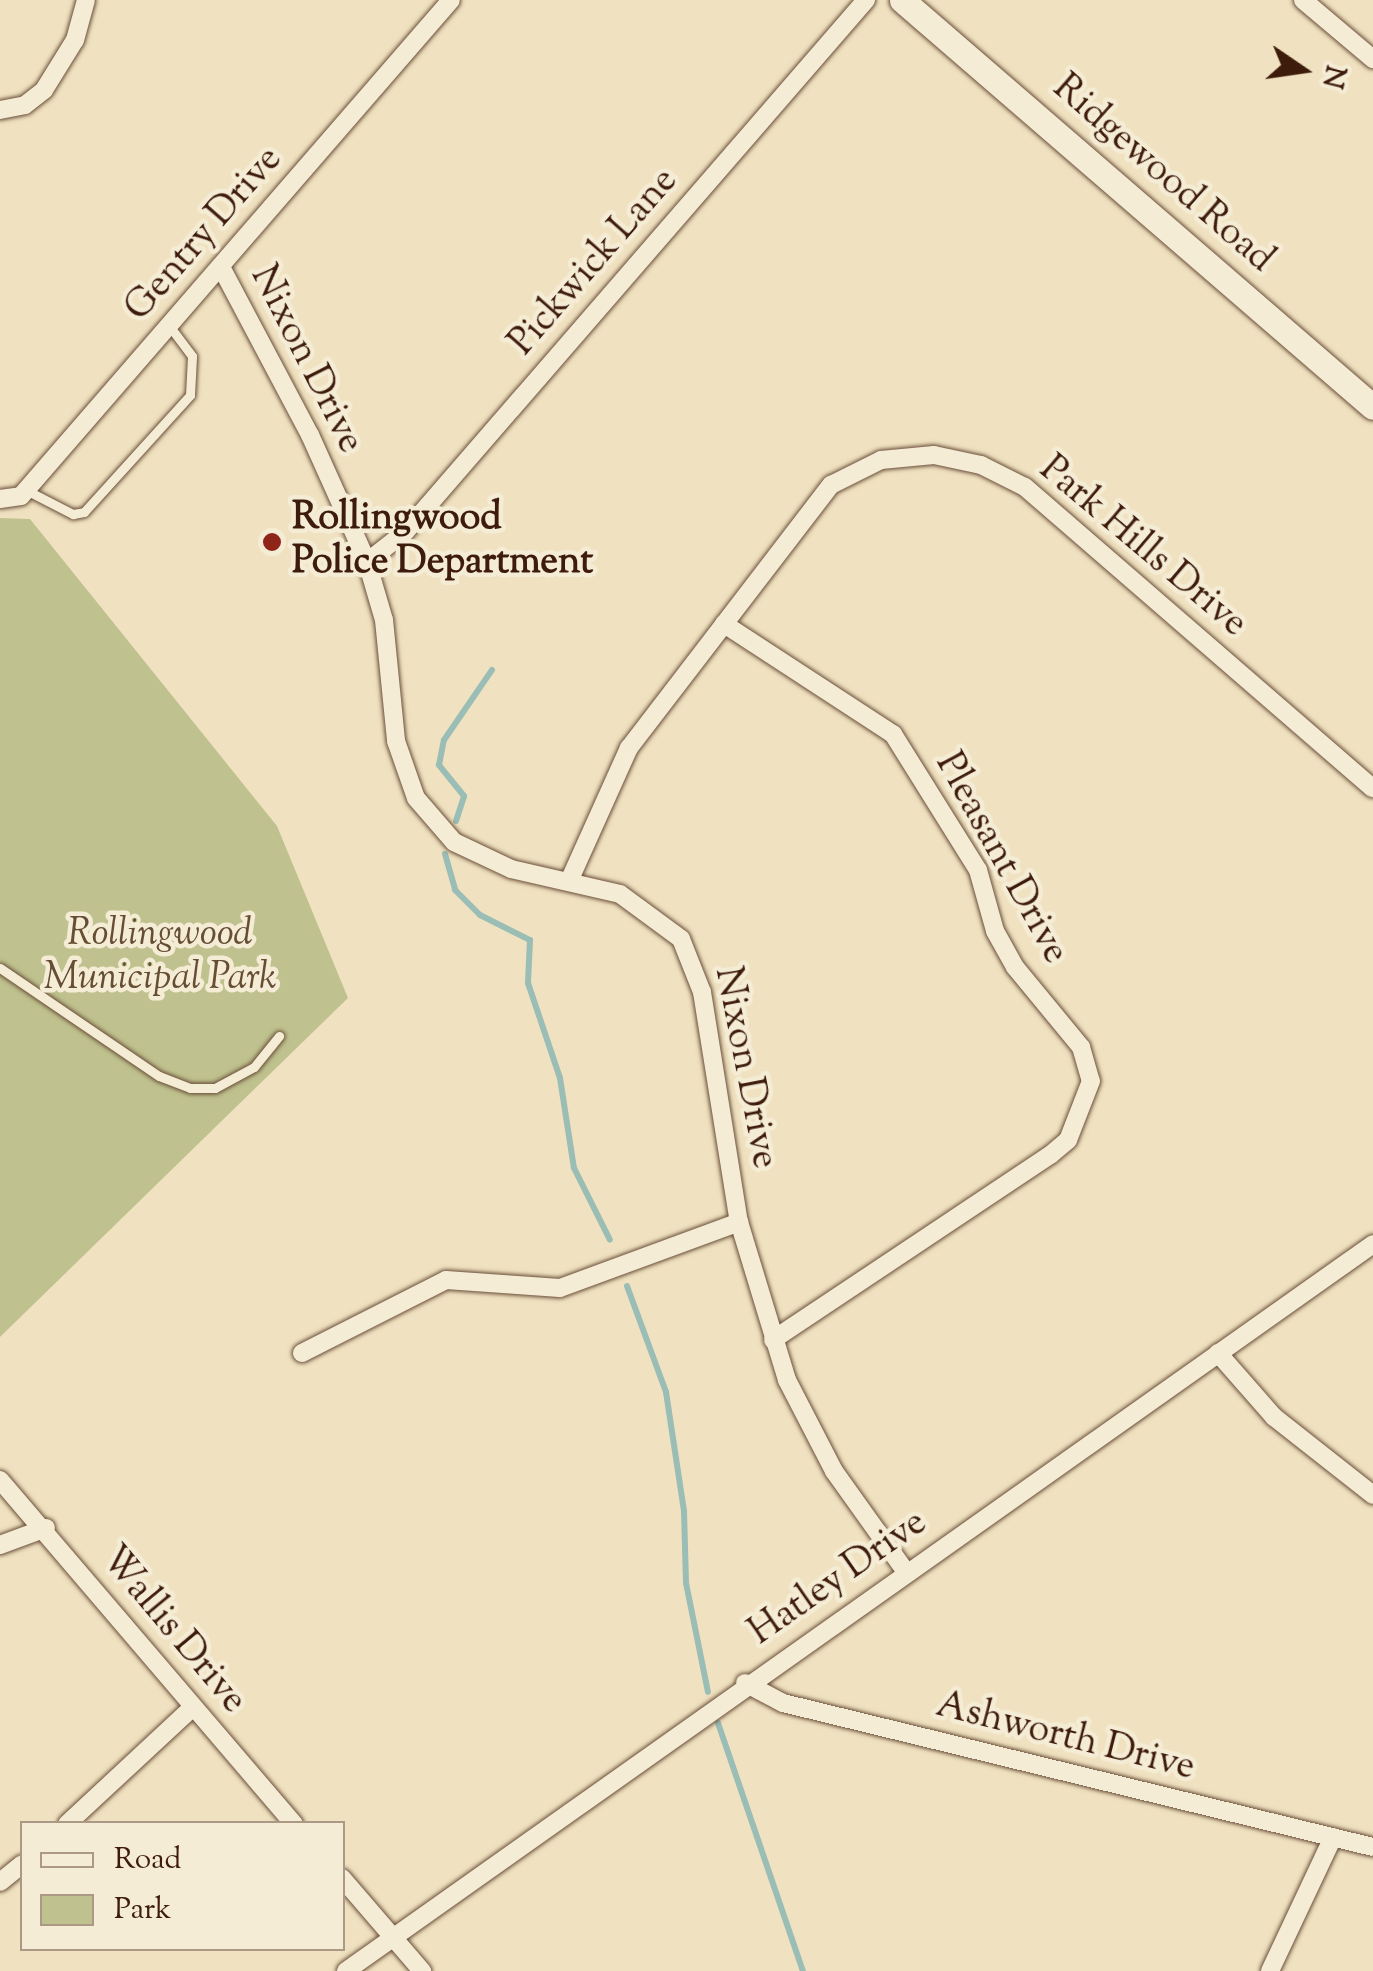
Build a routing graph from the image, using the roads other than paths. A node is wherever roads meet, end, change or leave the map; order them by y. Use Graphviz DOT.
graph roads {
  1 [pos="86,0"];
  2 [pos="451,0"];
  3 [pos="866,0"];
  4 [pos="902,0"];
  5 [pos="1303,0"];
  6 [pos="1373,59"];
  7 [pos="0,110"];
  8 [pos="221,267"];
  9 [pos="169,326"];
  10 [pos="1373,407"];
  11 [pos="26,490"];
  12 [pos="0,499"];
  13 [pos="367,562"];
  14 [pos="724,624"];
  15 [pos="1373,788"];
  16 [pos="570,878"];
  17 [pos="0,968"];
  18 [pos="279,1036"];
  19 [pos="739,1222"];
  20 [pos="1373,1244"];
  21 [pos="773,1340"];
  22 [pos="1218,1353"];
  23 [pos="302,1354"];
  24 [pos="0,1480"];
  25 [pos="1373,1495"];
  26 [pos="46,1528"];
  27 [pos="0,1545"];
  28 [pos="906,1572"];
  29 [pos="746,1684"];
  30 [pos="192,1708"];
  31 [pos="70,1821"];
  32 [pos="291,1821"];
  33 [pos="1333,1837"];
  34 [pos="1373,1846"];
  35 [pos="20,1866"];
  36 [pos="345,1881"];
  37 [pos="0,1882"];
  38 [pos="396,1938"];
  39 [pos="346,1971"];
  40 [pos="422,1971"];
  41 [pos="1270,1971"];
  1 -- 7 [label="street"];
  2 -- 8 [label="street, Gentry Drive"];
  3 -- 13 [label="street, Pickwick Lane"];
  4 -- 10 [label="street, Ridgewood Road"];
  5 -- 6 [label="street"];
  8 -- 9 [label="street, Gentry Drive"];
  8 -- 13 [label="street, Nixon Drive"];
  9 -- 11 [label="street, Gentry Drive"];
  9 -- 11 [label="lane"];
  11 -- 12 [label="street, Gentry Drive"];
  13 -- 16 [label="street, Nixon Drive"];
  14 -- 15 [label="street, Park Hills Drive"];
  14 -- 16 [label="street, Park Hills Drive"];
  14 -- 21 [label="street, Pleasant Drive"];
  16 -- 19 [label="street, Nixon Drive"];
  17 -- 18 [label="lane"];
  19 -- 21 [label="street, Nixon Drive"];
  19 -- 23 [label="street"];
  20 -- 22 [label="street, Hatley Drive"];
  21 -- 28 [label="street, Nixon Drive"];
  22 -- 25 [label="street"];
  22 -- 28 [label="street, Hatley Drive"];
  24 -- 26 [label="street, Wallis Drive"];
  26 -- 27 [label="street"];
  26 -- 30 [label="street, Wallis Drive"];
  28 -- 29 [label="street, Hatley Drive"];
  29 -- 33 [label="street, Ashworth Drive"];
  29 -- 38 [label="street, Hatley Drive"];
  30 -- 31 [label="street"];
  30 -- 32 [label="street, Wallis Drive"];
  33 -- 34 [label="street, Ashworth Drive"];
  33 -- 41 [label="street"];
  35 -- 37 [label="street"];
  36 -- 38 [label="street"];
  38 -- 39 [label="street, Hatley Drive"];
  38 -- 40 [label="street"];
}
